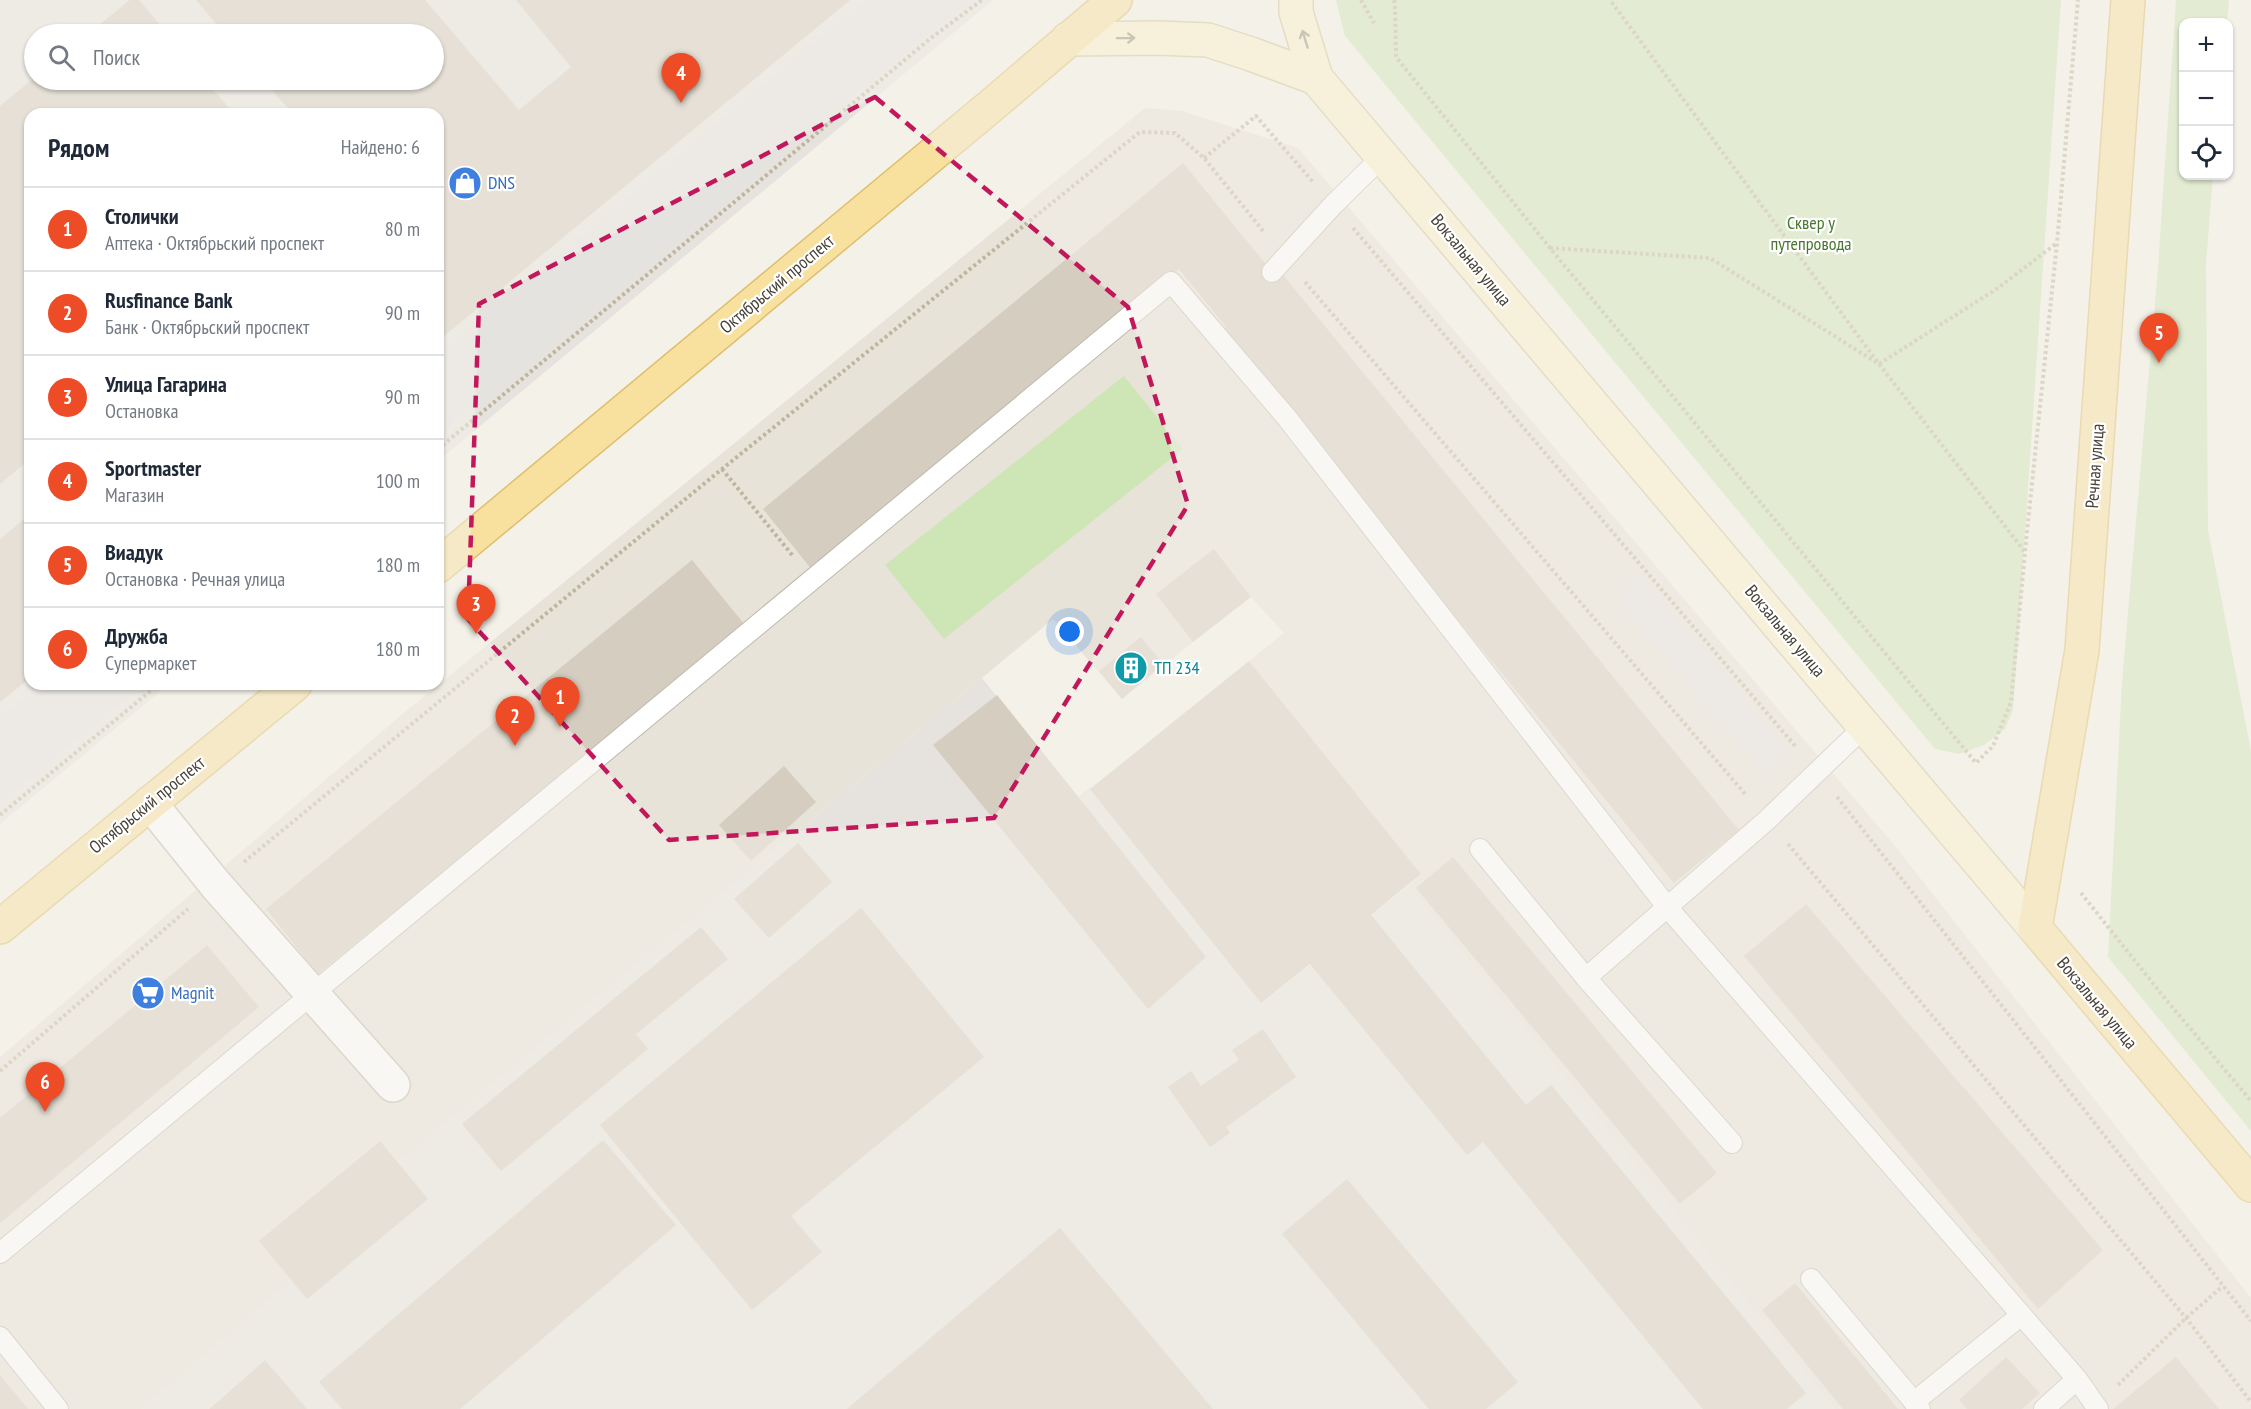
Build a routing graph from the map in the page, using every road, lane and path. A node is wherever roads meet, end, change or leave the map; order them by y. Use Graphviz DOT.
graph roads {
  1 [pos="982,0"];
  2 [pos="1115,0"];
  3 [pos="1296,0"];
  4 [pos="1361,0"];
  5 [pos="1394,0"];
  6 [pos="1610,0"];
  7 [pos="2078,0"];
  8 [pos="2128,0"];
  9 [pos="1374,23"];
  10 [pos="1068,39"];
  11 [pos="1316,78"];
  12 [pos="1383,156"];
  13 [pos="1204,158"];
  14 [pos="1333,205"];
  15 [pos="2057,243"];
  16 [pos="1550,248"];
  17 [pos="1279,265"];
  18 [pos="1196,311"];
  19 [pos="1218,317"];
  20 [pos="1879,364"];
  21 [pos="444,444"];
  22 [pos="722,469"];
  23 [pos="2025,552"];
  24 [pos="444,561"];
  25 [pos="812,580"];
  26 [pos="152,690"];
  27 [pos="288,690"];
  28 [pos="1865,726"];
  29 [pos="1818,772"];
  30 [pos="150,803"];
  31 [pos="0,815"];
  32 [pos="1767,820"];
  33 [pos="1480,849"];
  34 [pos="2049,852"];
  35 [pos="216,885"];
  36 [pos="1668,908"];
  37 [pos="0,927"];
  38 [pos="2034,928"];
  39 [pos="1586,978"];
  40 [pos="311,995"];
  41 [pos="0,1071"];
  42 [pos="393,1085"];
  43 [pos="2251,1101"];
  44 [pos="1732,1143"];
  45 [pos="2251,1185"];
  46 [pos="0,1253"];
  47 [pos="1811,1279"];
  48 [pos="2223,1286"];
  49 [pos="2020,1316"];
  50 [pos="2186,1318"];
  51 [pos="2251,1321"];
  52 [pos="0,1337"];
  53 [pos="2077,1379"];
  54 [pos="2251,1402"];
  55 [pos="1917,1405"];
  56 [pos="2097,1408"];
  57 [pos="58,1409"];
  58 [pos="2044,1409"];
  1 -- 21 [label="path"];
  2 -- 10 [label="main road, Октябрьский проспект"];
  11 -- 3 [label="main road, Вокзальная улица, one-way"];
  4 -- 9 [label="path"];
  5 -- 16 [label="path"];
  6 -- 20 [label="path"];
  7 -- 15 [label="path"];
  8 -- 34 [label="main road, Речная улица"];
  10 -- 11 [label="main road, Вокзальная улица, one-way"];
  10 -- 24 [label="main road, Октябрьский проспект"];
  11 -- 12 [label="main road, Вокзальная улица"];
  12 -- 14 [label="lane"];
  12 -- 28 [label="main road, Вокзальная улица"];
  13 -- 14 [label="path"];
  13 -- 17 [label="path"];
  13 -- 22 [label="path"];
  14 -- 17 [label="lane"];
  14 -- 29 [label="path"];
  15 -- 20 [label="path"];
  15 -- 23 [label="path"];
  16 -- 20 [label="path"];
  16 -- 23 [label="path"];
  17 -- 32 [label="path"];
  18 -- 19 [label="lane"];
  18 -- 25 [label="lane"];
  18 -- 36 [label="lane"];
  20 -- 23 [label="path"];
  22 -- 25 [label="path"];
  22 -- 35 [label="path"];
  25 -- 40 [label="lane"];
  26 -- 31 [label="path"];
  27 -- 30 [label="main road, Октябрьский проспект"];
  28 -- 29 [label="lane"];
  28 -- 38 [label="main road, Вокзальная улица"];
  29 -- 32 [label="lane"];
  29 -- 48 [label="path"];
  30 -- 35 [label="street"];
  30 -- 37 [label="main road, Октябрьский проспект"];
  32 -- 36 [label="lane"];
  32 -- 50 [label="path"];
  33 -- 39 [label="lane"];
  34 -- 38 [label="main road, Речная улица"];
  34 -- 43 [label="path"];
  35 -- 40 [label="street"];
  35 -- 41 [label="path"];
  36 -- 39 [label="lane"];
  36 -- 49 [label="lane"];
  38 -- 45 [label="main road, Вокзальная улица"];
  39 -- 44 [label="lane"];
  40 -- 42 [label="street"];
  40 -- 46 [label="lane"];
  47 -- 55 [label="lane"];
  48 -- 50 [label="path"];
  48 -- 51 [label="path"];
  49 -- 53 [label="lane"];
  49 -- 55 [label="lane"];
  50 -- 54 [label="path"];
  50 -- 56 [label="path"];
  52 -- 57 [label="lane"];
  53 -- 56 [label="lane"];
  53 -- 58 [label="lane"];
}
